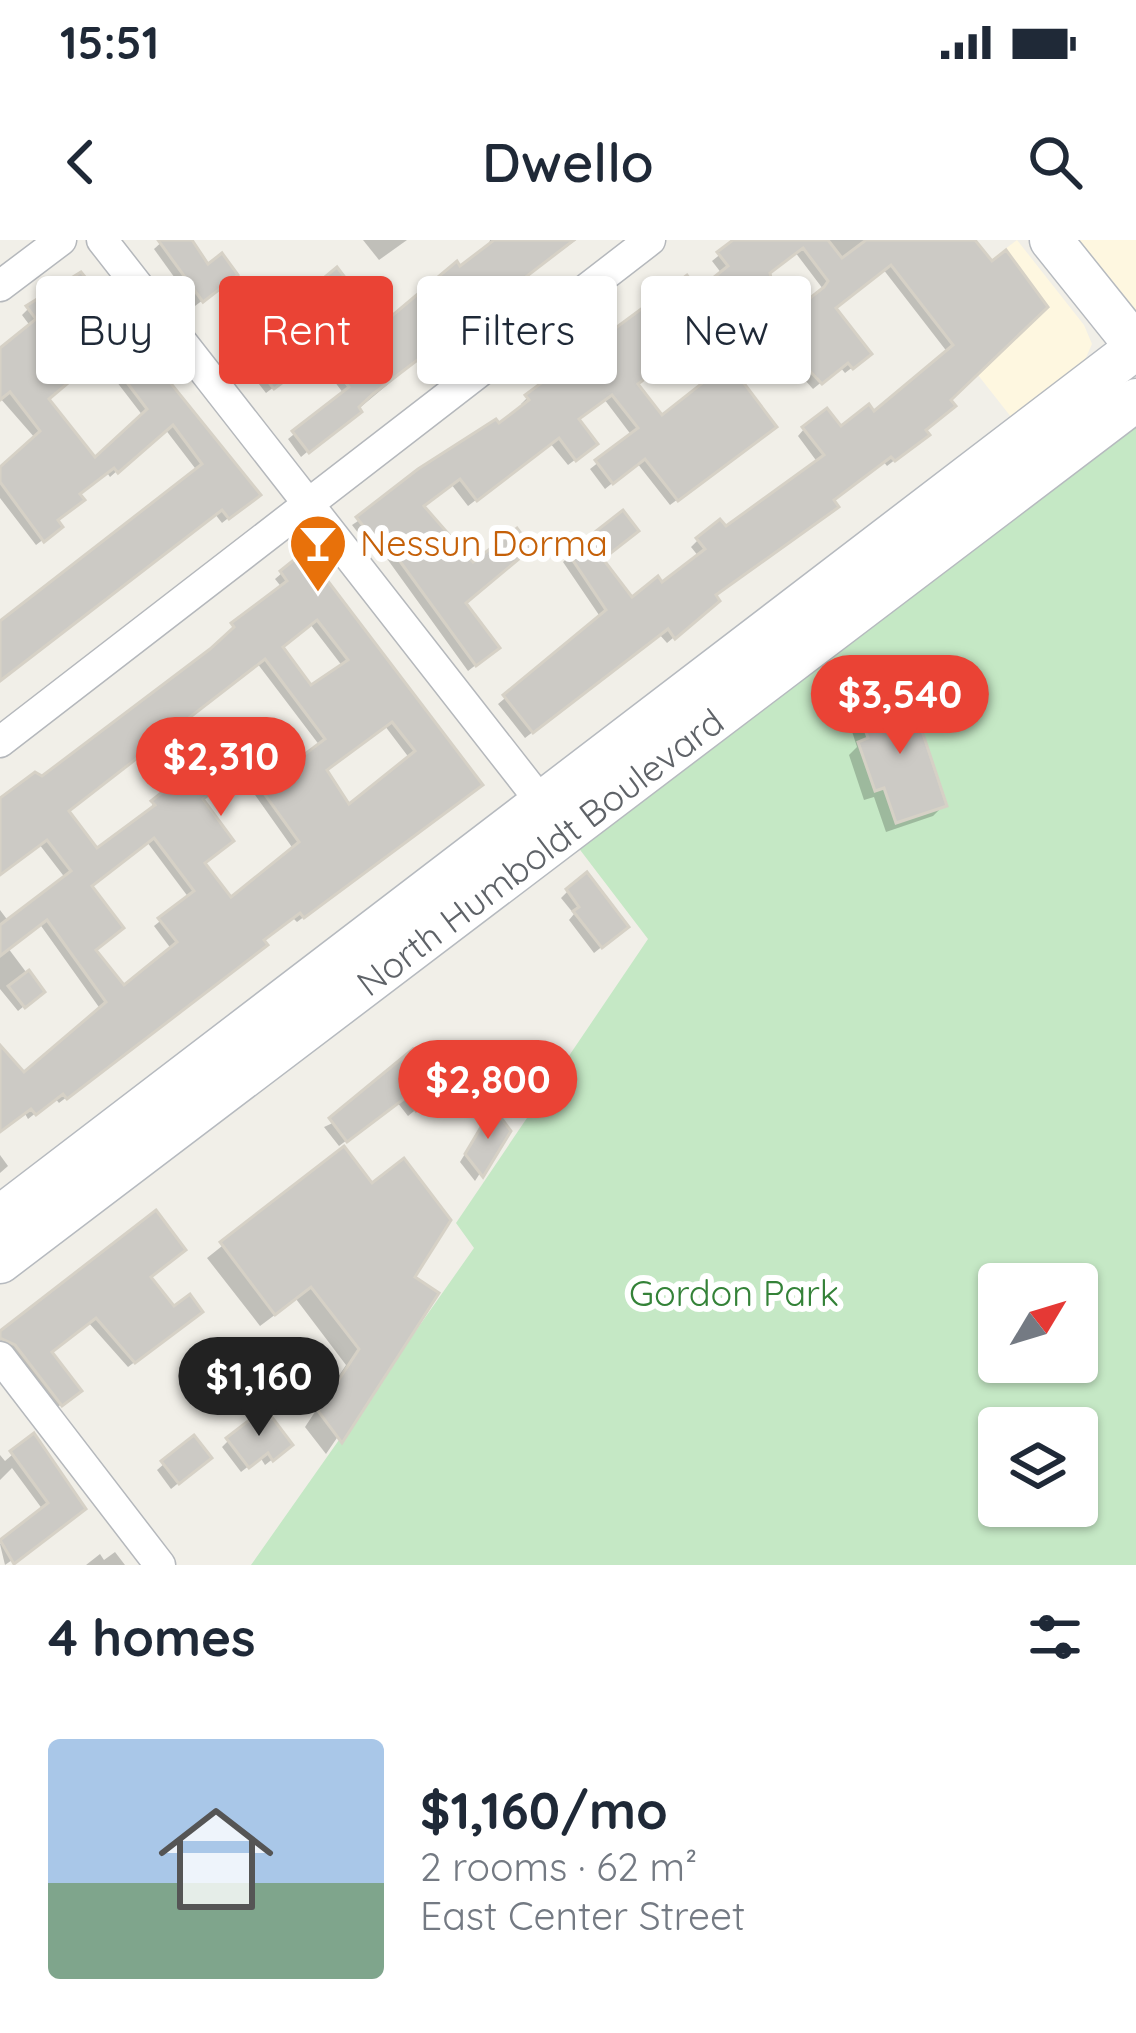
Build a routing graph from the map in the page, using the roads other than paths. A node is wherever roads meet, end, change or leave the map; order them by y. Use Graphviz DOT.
graph roads {
  1 [pos="61,240"];
  2 [pos="102,240"];
  3 [pos="650,240"];
  4 [pos="1052,240"];
  5 [pos="0,286"];
  6 [pos="1136,347"];
  7 [pos="1136,400"];
  8 [pos="308,504"];
  9 [pos="0,742"];
  10 [pos="554,817"];
  11 [pos="0,1217"];
  12 [pos="0,1262"];
  13 [pos="0,1357"];
  14 [pos="160,1565"];
  1 -- 5 [label="street"];
  2 -- 8 [label="street"];
  3 -- 8 [label="street"];
  4 -- 6 [label="main road"];
  6 -- 10 [label="main road"];
  7 -- 10 [label="main road, North Humboldt Boulevard"];
  8 -- 9 [label="street"];
  8 -- 10 [label="street"];
  10 -- 11 [label="main road"];
  10 -- 12 [label="main road, North Humboldt Boulevard"];
  13 -- 14 [label="street"];
}
